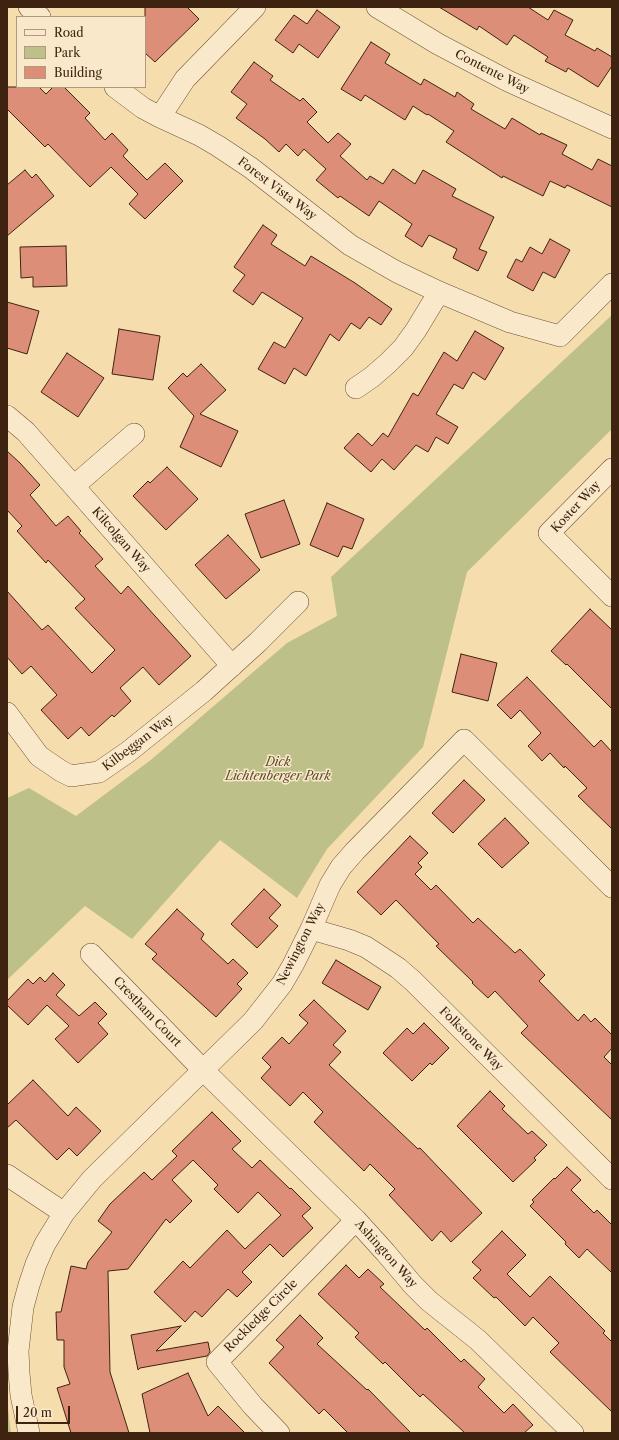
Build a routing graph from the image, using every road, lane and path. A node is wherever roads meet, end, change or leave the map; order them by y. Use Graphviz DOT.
graph roads {
  1 [pos="29,7"];
  2 [pos="255,7"];
  3 [pos="377,7"];
  4 [pos="39,16"];
  5 [pos="116,88"];
  6 [pos="160,117"];
  7 [pos="612,128"];
  8 [pos="612,284"];
  9 [pos="440,292"];
  10 [pos="356,388"];
  11 [pos="7,416"];
  12 [pos="134,434"];
  13 [pos="612,469"];
  14 [pos="74,486"];
  15 [pos="612,596"];
  16 [pos="298,602"];
  17 [pos="232,666"];
  18 [pos="7,713"];
  19 [pos="612,887"];
  20 [pos="311,929"];
  21 [pos="91,954"];
  22 [pos="204,1070"];
  23 [pos="7,1175"];
  24 [pos="612,1179"];
  25 [pos="64,1213"];
  26 [pos="356,1220"];
  27 [pos="29,1433"];
  28 [pos="279,1433"];
  29 [pos="573,1433"];
  1 -- 4 [label="street"];
  2 -- 6 [label="street"];
  3 -- 7 [label="street, Contente Way"];
  5 -- 6 [label="street, Forest Vista Way"];
  6 -- 9 [label="street, Forest Vista Way"];
  8 -- 9 [label="street, Forest Vista Way"];
  9 -- 10 [label="street"];
  11 -- 14 [label="street, Kilcolgan Way"];
  12 -- 14 [label="street"];
  13 -- 15 [label="street, Koster Way"];
  14 -- 17 [label="street, Kilcolgan Way"];
  16 -- 17 [label="street, Kilbeggan Way"];
  17 -- 18 [label="street, Kilbeggan Way"];
  19 -- 20 [label="street, Newington Way"];
  20 -- 22 [label="street, Newington Way"];
  20 -- 24 [label="street, Folkstone Way"];
  21 -- 22 [label="street, Crestham Court"];
  22 -- 25 [label="street, Newington Way"];
  22 -- 26 [label="street, Ashington Way"];
  23 -- 25 [label="street"];
  25 -- 27 [label="street, Newington Way"];
  26 -- 28 [label="street, Rockledge Circle"];
  26 -- 29 [label="street, Ashington Way"];
}
